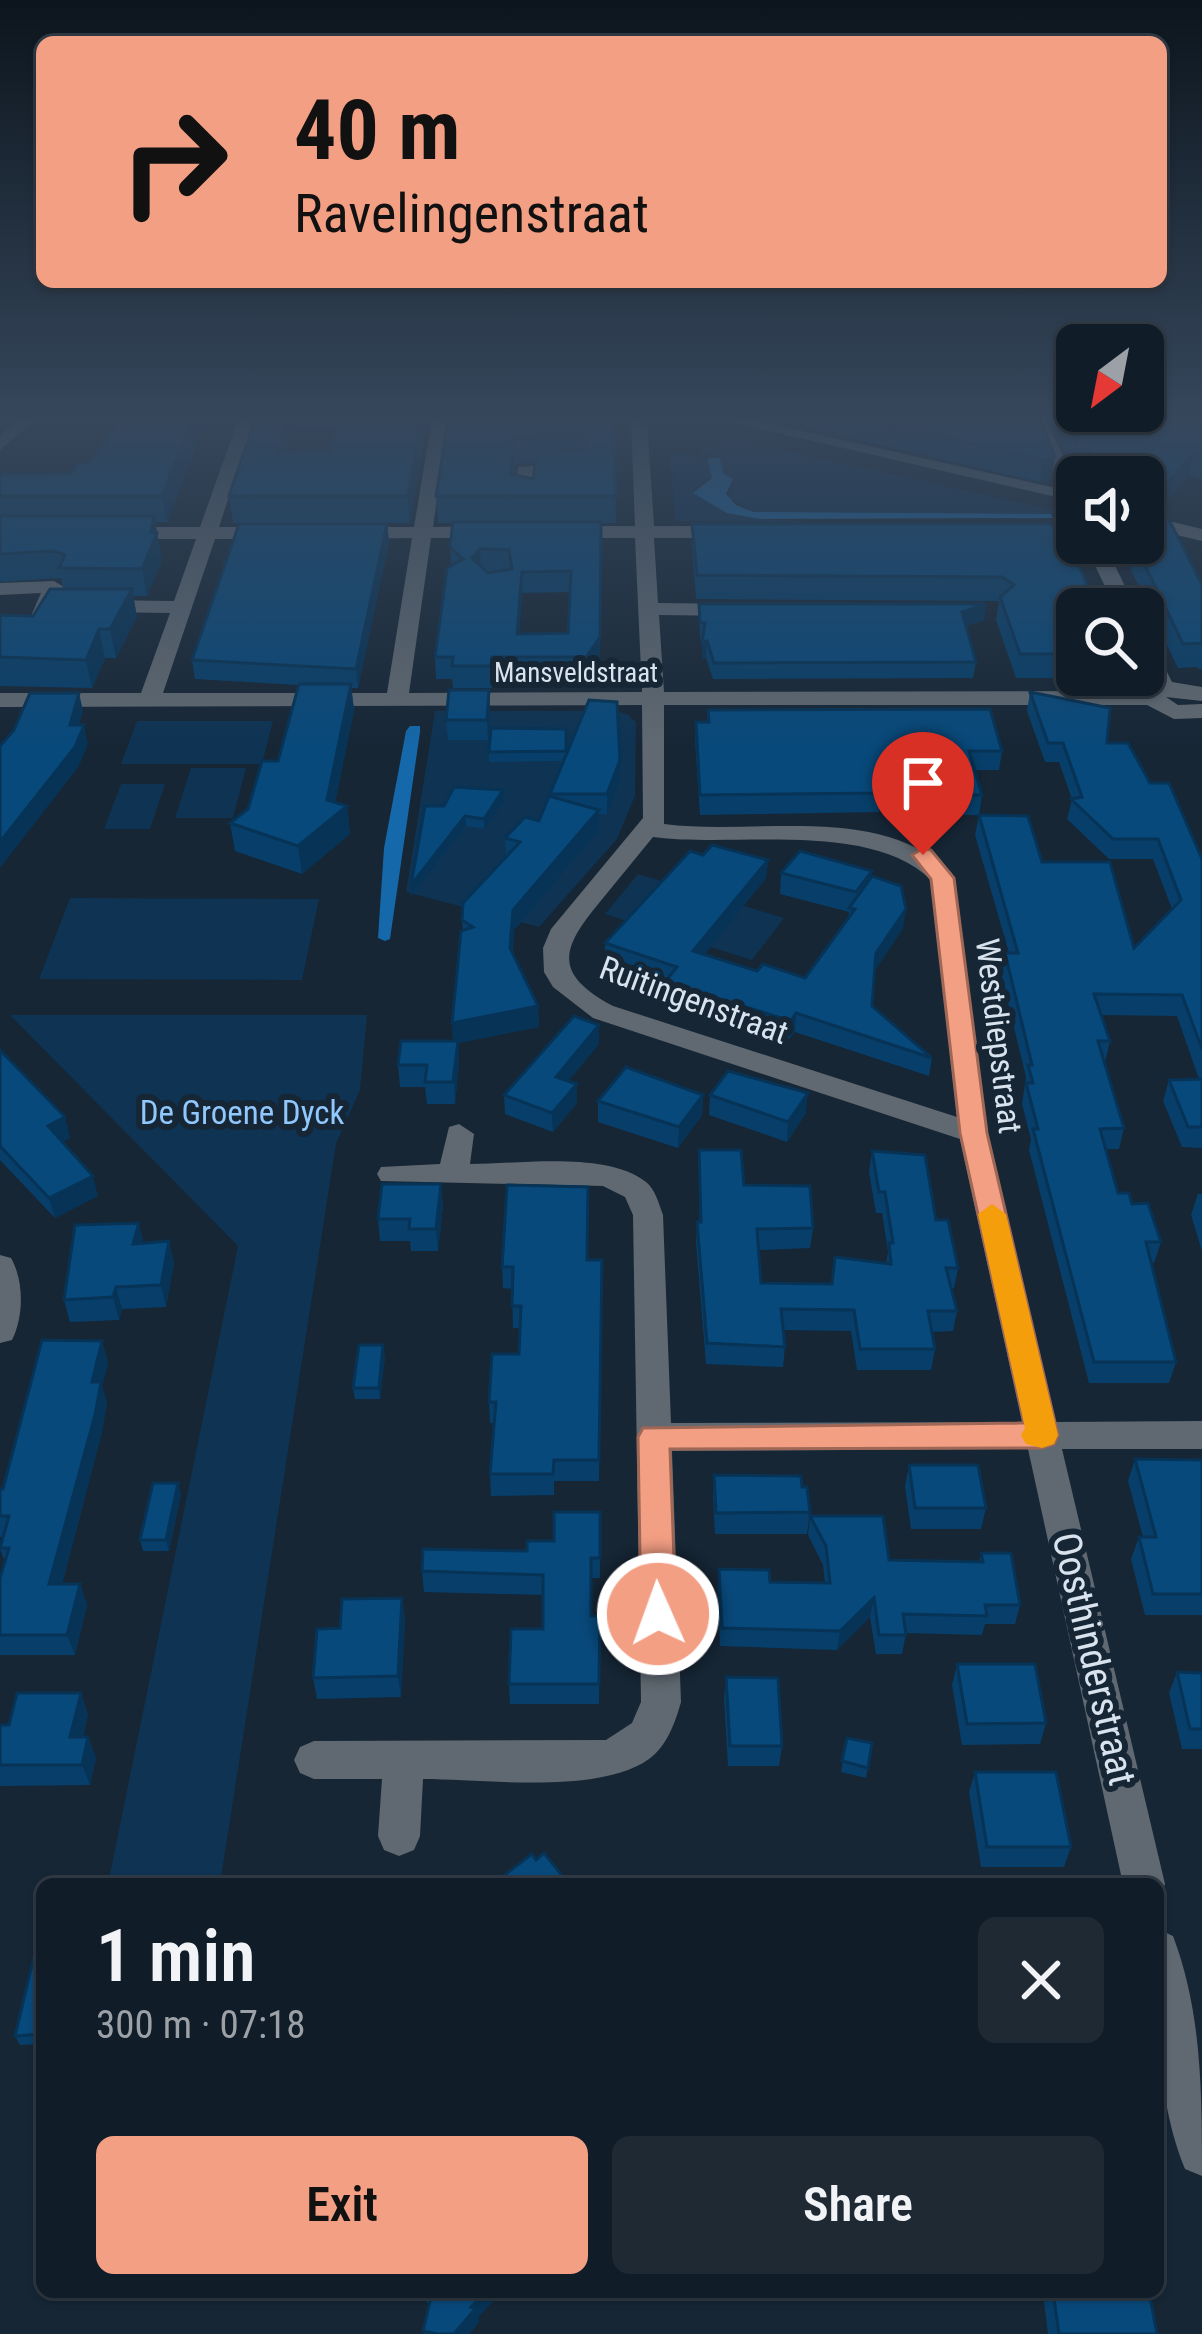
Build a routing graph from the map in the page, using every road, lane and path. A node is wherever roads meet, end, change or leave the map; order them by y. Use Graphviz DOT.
graph roads {
  1 [pos="207,529"];
  2 [pos="423,529"];
  3 [pos="645,529"];
  4 [pos="92,532"];
  5 [pos="206,532"];
  6 [pos="293,532"];
  7 [pos="336,532"];
  8 [pos="423,532"];
  9 [pos="511,532"];
  10 [pos="533,532"];
  11 [pos="645,532"];
  12 [pos="765,532"];
  13 [pos="1005,532"];
  14 [pos="1056,532"];
  15 [pos="0,589"];
  16 [pos="48,606"];
  17 [pos="181,608"];
  18 [pos="649,609"];
  19 [pos="769,610"];
  20 [pos="0,636"];
  21 [pos="1056,694"];
  22 [pos="1159,696"];
  23 [pos="0,700"];
  24 [pos="150,700"];
  25 [pos="397,700"];
  26 [pos="653,700"];
  27 [pos="1199,702"];
  28 [pos="648,830"];
  29 [pos="973,1133"];
  30 [pos="459,1134"];
  31 [pos="392,1174"];
  32 [pos="454,1174"];
  33 [pos="0,1266"];
  34 [pos="0,1331"];
  35 [pos="1042,1435"];
  36 [pos="1202,1435"];
  37 [pos="654,1437"];
  38 [pos="314,1760"];
  39 [pos="404,1760"];
  40 [pos="399,1837"];
  41 [pos="1143,1878"];
  42 [pos="1164,1978"];
  43 [pos="1202,2152"];
  1 -- 5 [label="street"];
  2 -- 8 [label="street"];
  3 -- 11 [label="street"];
  4 -- 5 [label="street"];
  5 -- 6 [label="street"];
  5 -- 17 [label="street"];
  7 -- 8 [label="street"];
  8 -- 9 [label="street"];
  8 -- 25 [label="street"];
  10 -- 11 [label="street"];
  11 -- 12 [label="street"];
  11 -- 18 [label="street"];
  13 -- 14 [label="street"];
  15 -- 16 [label="street"];
  16 -- 17 [label="street"];
  16 -- 20 [label="street"];
  17 -- 24 [label="street"];
  18 -- 19 [label="street"];
  18 -- 26 [label="street"];
  21 -- 26 [label="street, Mansveldstraat"];
  22 -- 27 [label="street, Mansveldstraat"];
  23 -- 24 [label="street, Mansveldstraat"];
  24 -- 25 [label="street, Mansveldstraat"];
  25 -- 26 [label="street, Mansveldstraat"];
  26 -- 28 [label="street"];
  28 -- 29 [label="street, Westdiepstraat"];
  28 -- 29 [label="street, Ruitingenstraat"];
  29 -- 35 [label="street, Westdiepstraat"];
  30 -- 32 [label="street"];
  31 -- 32 [label="street"];
  32 -- 37 [label="street"];
  33 -- 34 [label="street"];
  35 -- 36 [label="street"];
  35 -- 37 [label="street"];
  35 -- 41 [label="street, Oosthinderstraat"];
  37 -- 39 [label="street"];
  38 -- 39 [label="street"];
  39 -- 40 [label="street"];
  42 -- 43 [label="street"];
}
